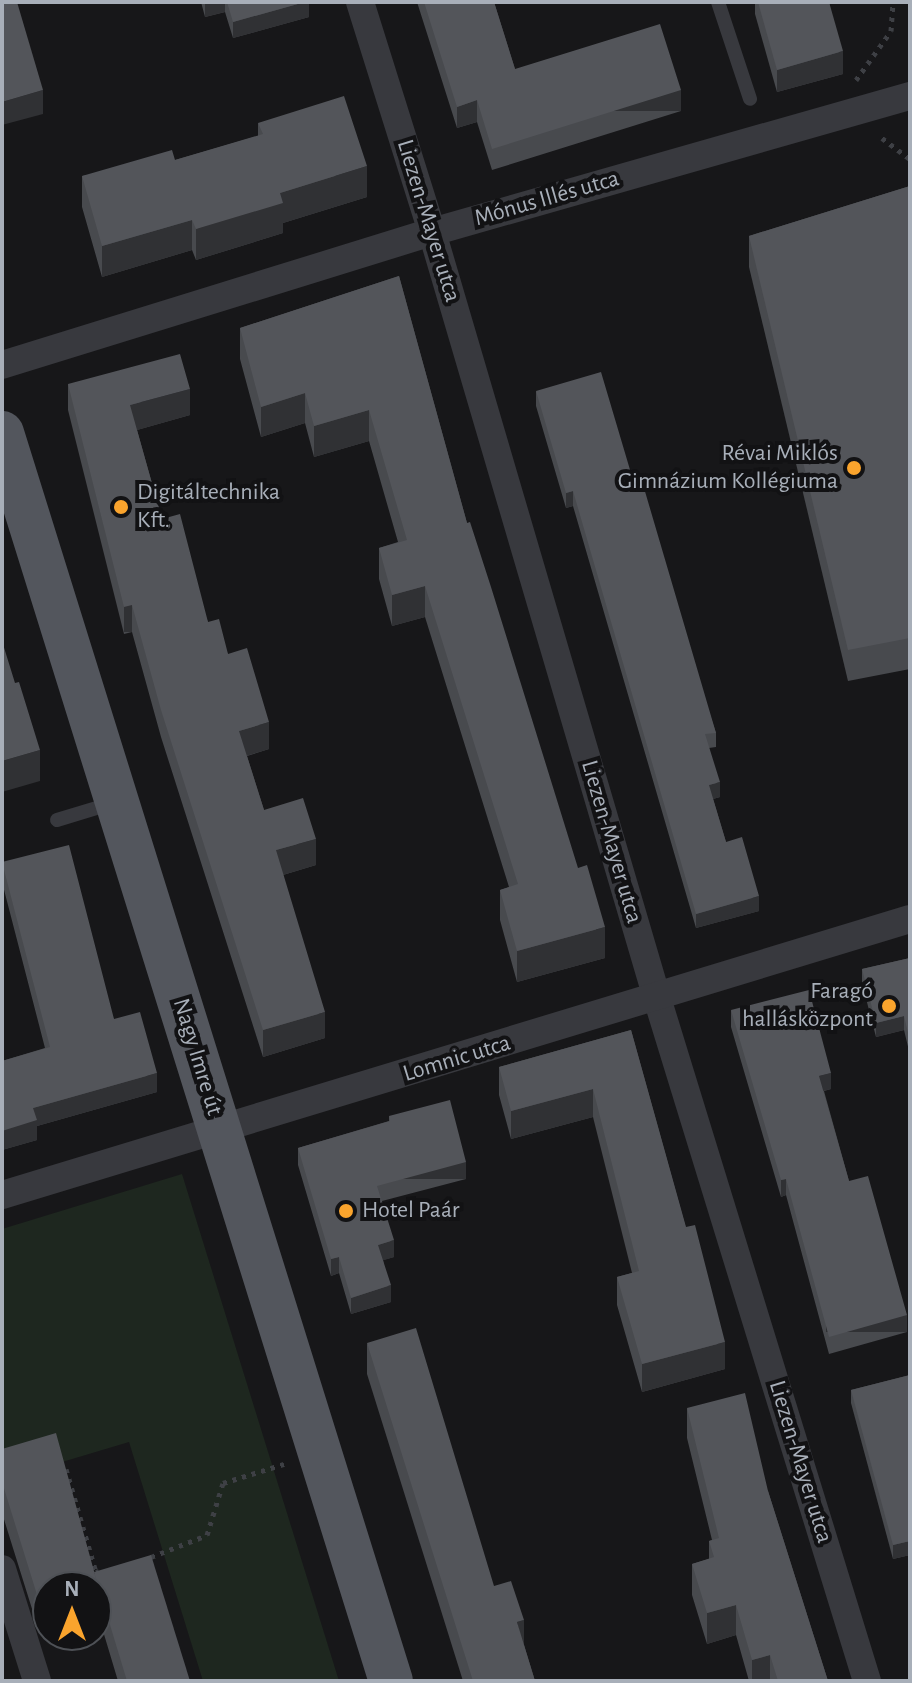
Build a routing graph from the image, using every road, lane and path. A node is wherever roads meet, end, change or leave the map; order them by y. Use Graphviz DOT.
graph roads {
  1 [pos="360,2"];
  2 [pos="718,2"];
  3 [pos="910,96"];
  4 [pos="750,99"];
  5 [pos="432,232"];
  6 [pos="2,365"];
  7 [pos="2,433"];
  8 [pos="117,802"];
  9 [pos="57,820"];
  10 [pos="910,919"];
  11 [pos="657,998"];
  12 [pos="220,1130"];
  13 [pos="2,1195"];
  14 [pos="321,1452"];
  15 [pos="65,1468"];
  16 [pos="151,1557"];
  17 [pos="137,1561"];
  18 [pos="109,1568"];
  19 [pos="2,1569"];
  20 [pos="155,1571"];
  21 [pos="37,1681"];
  22 [pos="391,1681"];
  23 [pos="867,1681"];
  1 -- 5 [label="street, Liezen-Mayer utca"];
  2 -- 4 [label="lane"];
  3 -- 5 [label="street, Mónus Illés utca"];
  5 -- 6 [label="street, Mónus Illés utca"];
  5 -- 11 [label="street, Liezen-Mayer utca"];
  7 -- 8 [label="main road, Nagy Imre út"];
  8 -- 9 [label="lane"];
  8 -- 12 [label="main road, Nagy Imre út"];
  10 -- 11 [label="street, Lomnic utca"];
  11 -- 12 [label="street, Lomnic utca"];
  11 -- 23 [label="street, Liezen-Mayer utca"];
  12 -- 13 [label="street, Lomnic utca"];
  12 -- 14 [label="main road, Nagy Imre út"];
  14 -- 16 [label="path"];
  14 -- 22 [label="main road, Nagy Imre út"];
  15 -- 18 [label="path"];
  16 -- 17 [label="path"];
  16 -- 20 [label="path"];
  19 -- 21 [label="street"];
}
